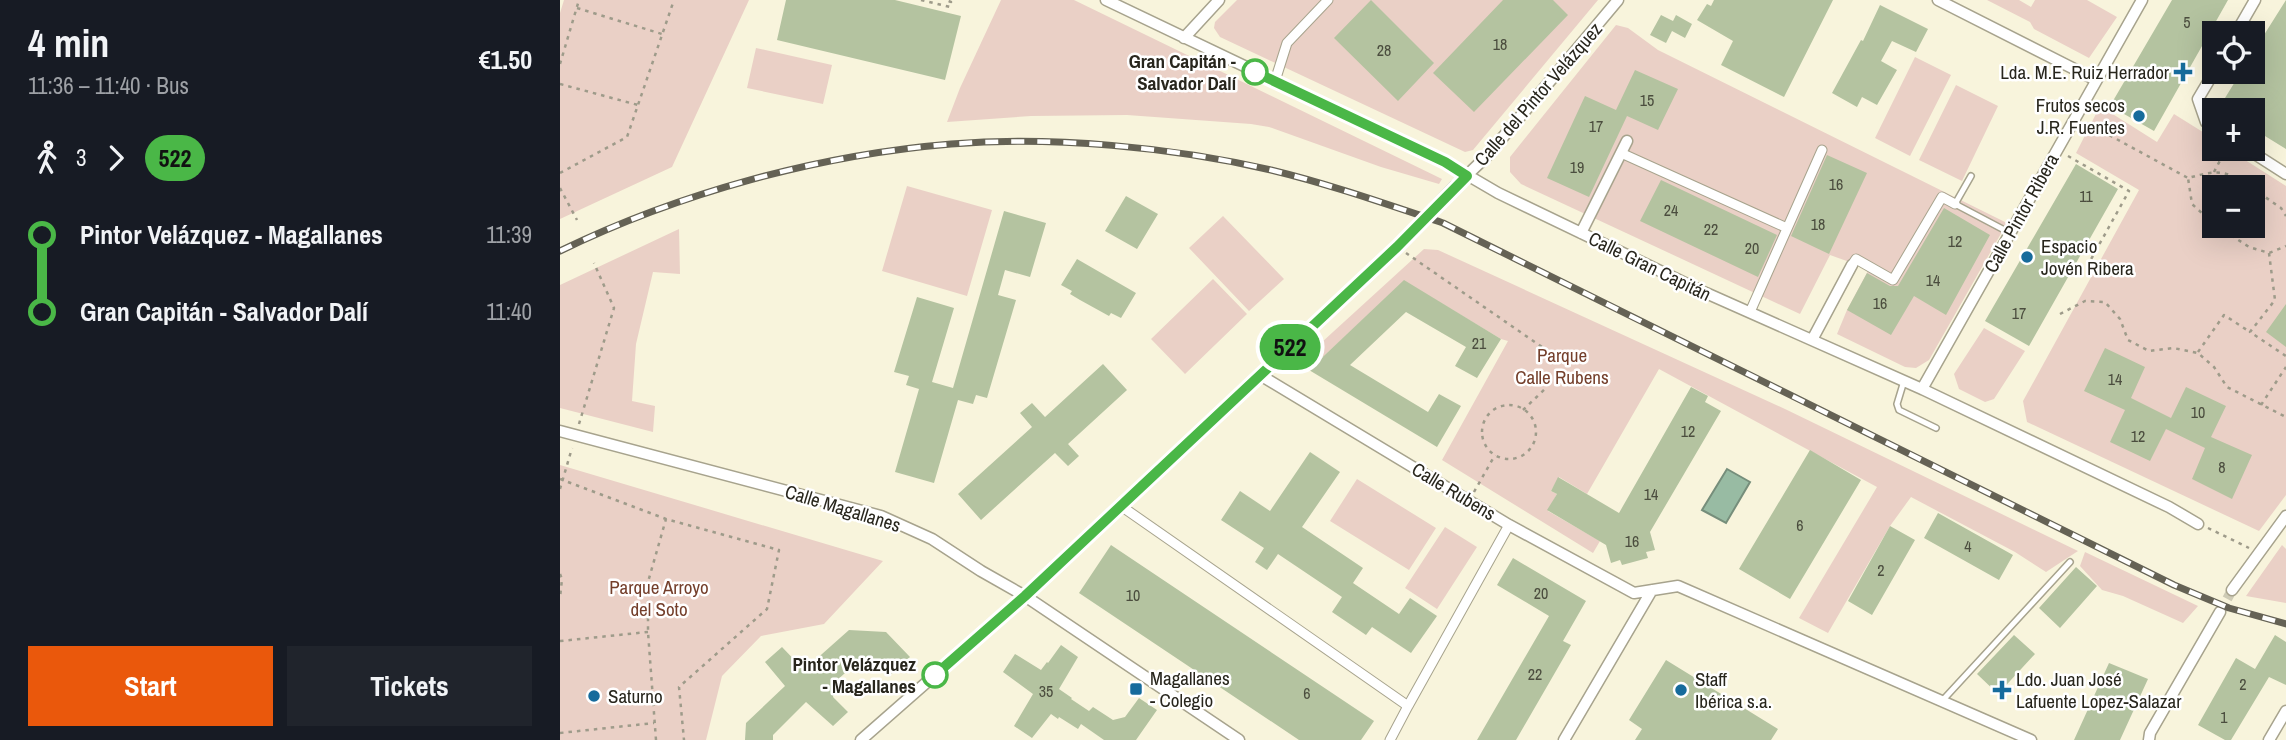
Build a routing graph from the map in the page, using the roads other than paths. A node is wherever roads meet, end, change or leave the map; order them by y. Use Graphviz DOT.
graph roads {
  1 [pos="1106,0"];
  2 [pos="1219,0"];
  3 [pos="1328,0"];
  4 [pos="1618,0"];
  5 [pos="1938,0"];
  6 [pos="2142,0"];
  7 [pos="2255,0"];
  8 [pos="2243,21"];
  9 [pos="1184,38"];
  10 [pos="2096,80"];
  11 [pos="1275,81"];
  12 [pos="2207,84"];
  13 [pos="2202,110"];
  14 [pos="1627,141"];
  15 [pos="1822,150"];
  16 [pos="1621,153"];
  17 [pos="2265,161"];
  18 [pos="2286,174"];
  19 [pos="1467,176"];
  20 [pos="1970,176"];
  21 [pos="1955,204"];
  22 [pos="1787,228"];
  23 [pos="1581,233"];
  24 [pos="2010,233"];
  25 [pos="1852,265"];
  26 [pos="1750,312"];
  27 [pos="1812,340"];
  28 [pos="1260,375"];
  29 [pos="1904,381"];
  30 [pos="1922,389"];
  31 [pos="1936,428"];
  32 [pos="560,431"];
  33 [pos="1122,506"];
  34 [pos="2286,516"];
  35 [pos="2198,524"];
  36 [pos="1509,525"];
  37 [pos="2070,562"];
  38 [pos="1653,590"];
  39 [pos="2232,590"];
  40 [pos="1025,596"];
  41 [pos="2220,612"];
  42 [pos="1942,701"];
  43 [pos="1408,706"];
  44 [pos="2286,710"];
  45 [pos="861,740"];
  46 [pos="1239,740"];
  47 [pos="1390,740"];
  48 [pos="1564,740"];
  49 [pos="2031,740"];
  50 [pos="2149,740"];
  51 [pos="2269,740"];
  1 -- 9 [label="street, Calle Gran Capitán"];
  2 -- 9 [label="street"];
  3 -- 11 [label="street"];
  4 -- 19 [label="street, Calle del Pintor Velázquez"];
  5 -- 10 [label="street"];
  6 -- 10 [label="street, Calle Pintor Ribera"];
  7 -- 8 [label="street"];
  9 -- 11 [label="street, Calle Gran Capitán"];
  10 -- 24 [label="street, Calle Pintor Ribera"];
  11 -- 19 [label="street, Calle Gran Capitán"];
  12 -- 13 [label="street"];
  14 -- 16 [label="street"];
  15 -- 22 [label="street"];
  16 -- 22 [label="street"];
  16 -- 23 [label="street"];
  17 -- 18 [label="street"];
  19 -- 23 [label="street, Calle Gran Capitán"];
  19 -- 28 [label="street, Calle del Pintor Velázquez, bridge"];
  20 -- 21 [label="lane"];
  21 -- 24 [label="lane"];
  21 -- 25 [label="street"];
  22 -- 26 [label="street"];
  23 -- 26 [label="street, Calle Gran Capitán"];
  24 -- 30 [label="street, Calle Pintor Ribera"];
  25 -- 27 [label="street"];
  26 -- 27 [label="street, Calle Gran Capitán"];
  27 -- 29 [label="street, Calle Gran Capitán"];
  28 -- 33 [label="street, Calle del Pintor Velázquez"];
  28 -- 36 [label="street, Calle Rubens"];
  29 -- 30 [label="street, Calle Gran Capitán"];
  29 -- 31 [label="lane"];
  30 -- 35 [label="street, Calle Gran Capitán"];
  32 -- 40 [label="street, Calle Magallanes"];
  33 -- 40 [label="street, Calle del Pintor Velázquez"];
  33 -- 43 [label="street"];
  34 -- 39 [label="street"];
  36 -- 38 [label="street, Calle Rubens"];
  36 -- 43 [label="street"];
  37 -- 42 [label="lane"];
  38 -- 42 [label="street, Calle Rubens"];
  38 -- 48 [label="street"];
  40 -- 45 [label="street, Calle del Pintor Velázquez"];
  40 -- 46 [label="street, Calle Magallanes"];
  41 -- 50 [label="street"];
  42 -- 49 [label="street, Calle Rubens"];
  43 -- 47 [label="street"];
  44 -- 51 [label="street"];
}
